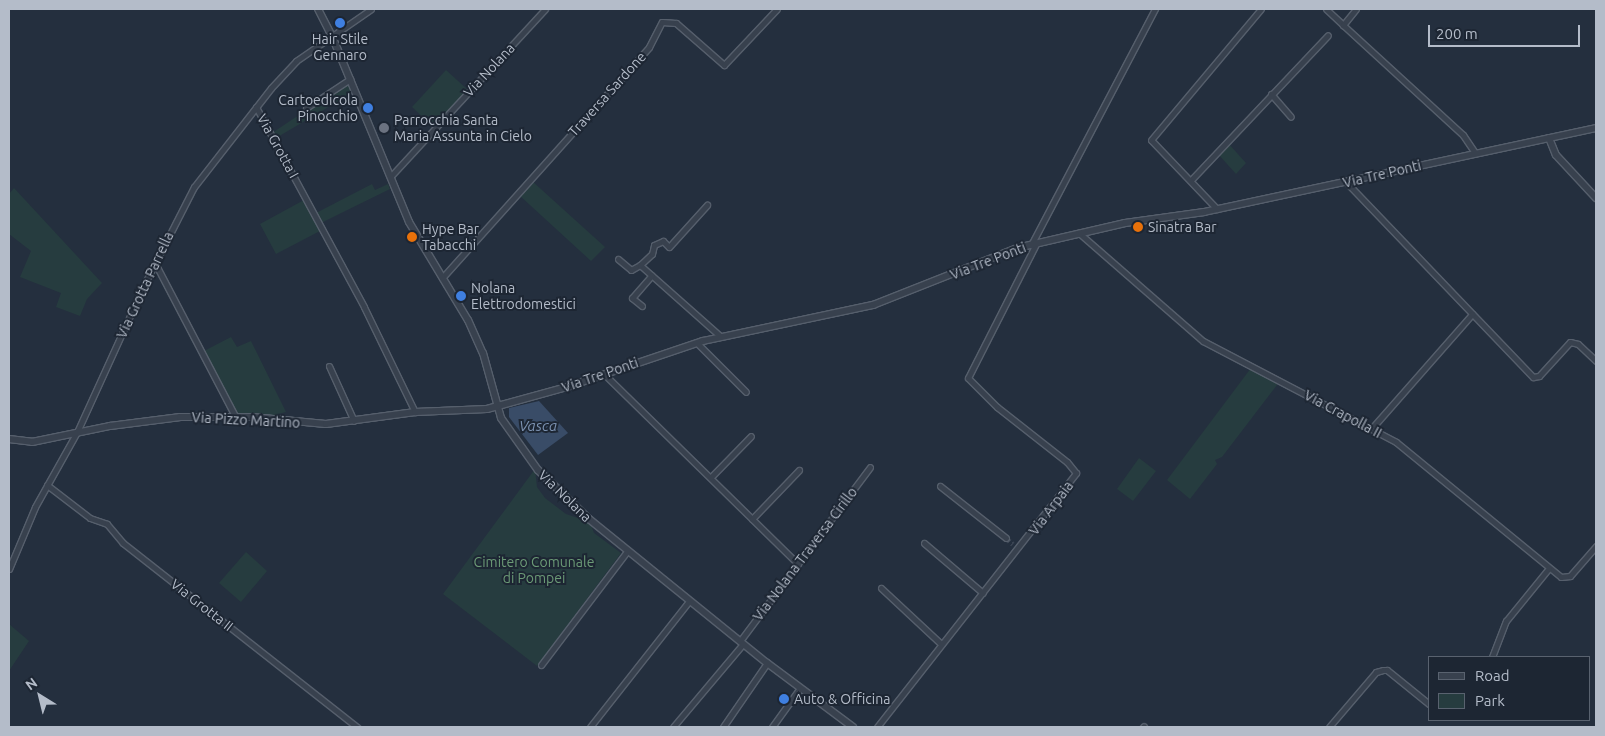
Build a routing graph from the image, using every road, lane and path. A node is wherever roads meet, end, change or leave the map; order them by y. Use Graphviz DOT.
graph roads {
  1 [pos="318,9"];
  2 [pos="371,9"];
  3 [pos="546,9"];
  4 [pos="777,9"];
  5 [pos="1155,9"];
  6 [pos="1261,9"];
  7 [pos="1326,9"];
  8 [pos="1356,9"];
  9 [pos="1343,25"];
  10 [pos="1328,35"];
  11 [pos="332,36"];
  12 [pos="350,79"];
  13 [pos="1272,94"];
  14 [pos="256,107"];
  15 [pos="306,108"];
  16 [pos="1291,117"];
  17 [pos="1596,128"];
  18 [pos="1548,138"];
  19 [pos="1475,153"];
  20 [pos="391,176"];
  21 [pos="1191,180"];
  22 [pos="1347,182"];
  23 [pos="1596,198"];
  24 [pos="707,205"];
  25 [pos="1217,209"];
  26 [pos="1079,233"];
  27 [pos="1033,244"];
  28 [pos="618,259"];
  29 [pos="155,263"];
  30 [pos="640,265"];
  31 [pos="652,275"];
  32 [pos="442,278"];
  33 [pos="642,306"];
  34 [pos="1472,314"];
  35 [pos="721,337"];
  36 [pos="697,343"];
  37 [pos="1596,361"];
  38 [pos="329,366"];
  39 [pos="604,374"];
  40 [pos="746,392"];
  41 [pos="495,404"];
  42 [pos="415,412"];
  43 [pos="236,416"];
  44 [pos="354,421"];
  45 [pos="1372,428"];
  46 [pos="77,432"];
  47 [pos="751,436"];
  48 [pos="9,439"];
  49 [pos="870,467"];
  50 [pos="799,470"];
  51 [pos="711,478"];
  52 [pos="47,484"];
  53 [pos="940,486"];
  54 [pos="752,519"];
  55 [pos="1006,538"];
  56 [pos="924,543"];
  57 [pos="1013,544"];
  58 [pos="1596,546"];
  59 [pos="1020,549"];
  60 [pos="628,550"];
  61 [pos="798,564"];
  62 [pos="1549,568"];
  63 [pos="9,570"];
  64 [pos="881,588"];
  65 [pos="983,593"];
  66 [pos="689,601"];
  67 [pos="741,643"];
  68 [pos="942,644"];
  69 [pos="1492,656"];
  70 [pos="767,663"];
  71 [pos="541,665"];
  72 [pos="800,688"];
  73 [pos="1428,703"];
  74 [pos="357,727"];
  75 [pos="590,727"];
  76 [pos="673,727"];
  77 [pos="723,727"];
  78 [pos="772,727"];
  79 [pos="853,727"];
  80 [pos="877,727"];
  81 [pos="1329,727"];
  1 -- 11 [label="street, Via Nolana"];
  2 -- 11 [label="street, Via Grotta Parrella"];
  3 -- 20 [label="street, Via Nolana"];
  4 -- 32 [label="street, Traversa Sardone"];
  5 -- 27 [label="street"];
  6 -- 21 [label="street"];
  7 -- 9 [label="street"];
  8 -- 9 [label="street"];
  9 -- 19 [label="street"];
  10 -- 13 [label="street"];
  11 -- 12 [label="street, Via Nolana"];
  11 -- 14 [label="street, Via Grotta Parrella"];
  12 -- 15 [label="street"];
  12 -- 20 [label="street, Via Nolana"];
  13 -- 16 [label="street"];
  13 -- 21 [label="street"];
  14 -- 29 [label="street, Via Grotta Parrella"];
  14 -- 42 [label="street, Via Grotta I"];
  17 -- 18 [label="street, Via Tre Ponti"];
  18 -- 19 [label="street, Via Tre Ponti"];
  18 -- 23 [label="street"];
  19 -- 22 [label="street, Via Tre Ponti"];
  20 -- 32 [label="street, Via Nolana"];
  21 -- 25 [label="street"];
  22 -- 25 [label="street, Via Tre Ponti"];
  22 -- 34 [label="street"];
  24 -- 30 [label="street"];
  25 -- 26 [label="street, Via Tre Ponti"];
  26 -- 27 [label="street, Via Tre Ponti"];
  26 -- 45 [label="street, Via Crapolla II"];
  27 -- 35 [label="street, Via Tre Ponti"];
  27 -- 59 [label="street, Via Arpaia"];
  28 -- 30 [label="street"];
  29 -- 43 [label="street"];
  29 -- 46 [label="street, Via Grotta Parrella"];
  30 -- 31 [label="street"];
  31 -- 33 [label="street"];
  31 -- 35 [label="street"];
  32 -- 41 [label="street, Via Nolana"];
  34 -- 37 [label="street"];
  34 -- 45 [label="street"];
  35 -- 36 [label="street, Via Tre Ponti"];
  36 -- 39 [label="street, Via Tre Ponti"];
  36 -- 40 [label="street"];
  38 -- 44 [label="street"];
  39 -- 41 [label="street, Via Tre Ponti"];
  39 -- 51 [label="street"];
  41 -- 42 [label="street, Via Pizzo Martino"];
  41 -- 60 [label="street, Via Nolana"];
  42 -- 44 [label="street, Via Pizzo Martino"];
  43 -- 44 [label="street, Via Pizzo Martino"];
  43 -- 46 [label="street, Via Pizzo Martino"];
  45 -- 62 [label="street, Via Crapolla II"];
  46 -- 48 [label="street, Via Pizzo Martino"];
  46 -- 52 [label="street, Via Grotta Parrella"];
  47 -- 51 [label="street"];
  49 -- 61 [label="street, Via Nolana Traversa Cirillo"];
  50 -- 54 [label="street"];
  51 -- 54 [label="street"];
  52 -- 63 [label="street, Via Grotta Parrella"];
  52 -- 74 [label="street, Via Grotta II"];
  53 -- 55 [label="street"];
  54 -- 61 [label="street"];
  56 -- 65 [label="street"];
  57 -- 59 [label="street"];
  58 -- 62 [label="street, Via Crapolla II"];
  59 -- 65 [label="street, Via Arpaia"];
  60 -- 66 [label="street, Via Nolana"];
  60 -- 71 [label="street"];
  61 -- 67 [label="street, Via Nolana Traversa Cirillo"];
  62 -- 69 [label="street"];
  64 -- 68 [label="street"];
  65 -- 68 [label="street, Via Arpaia"];
  66 -- 67 [label="street, Via Nolana"];
  66 -- 75 [label="street"];
  67 -- 70 [label="street, Via Nolana"];
  67 -- 76 [label="street, Via Nolana Traversa Cirillo"];
  68 -- 80 [label="street, Via Arpaia"];
  70 -- 72 [label="street, Via Nolana"];
  70 -- 77 [label="street"];
  72 -- 78 [label="street"];
  72 -- 79 [label="street, Via Nolana"];
  73 -- 81 [label="street"];
}
